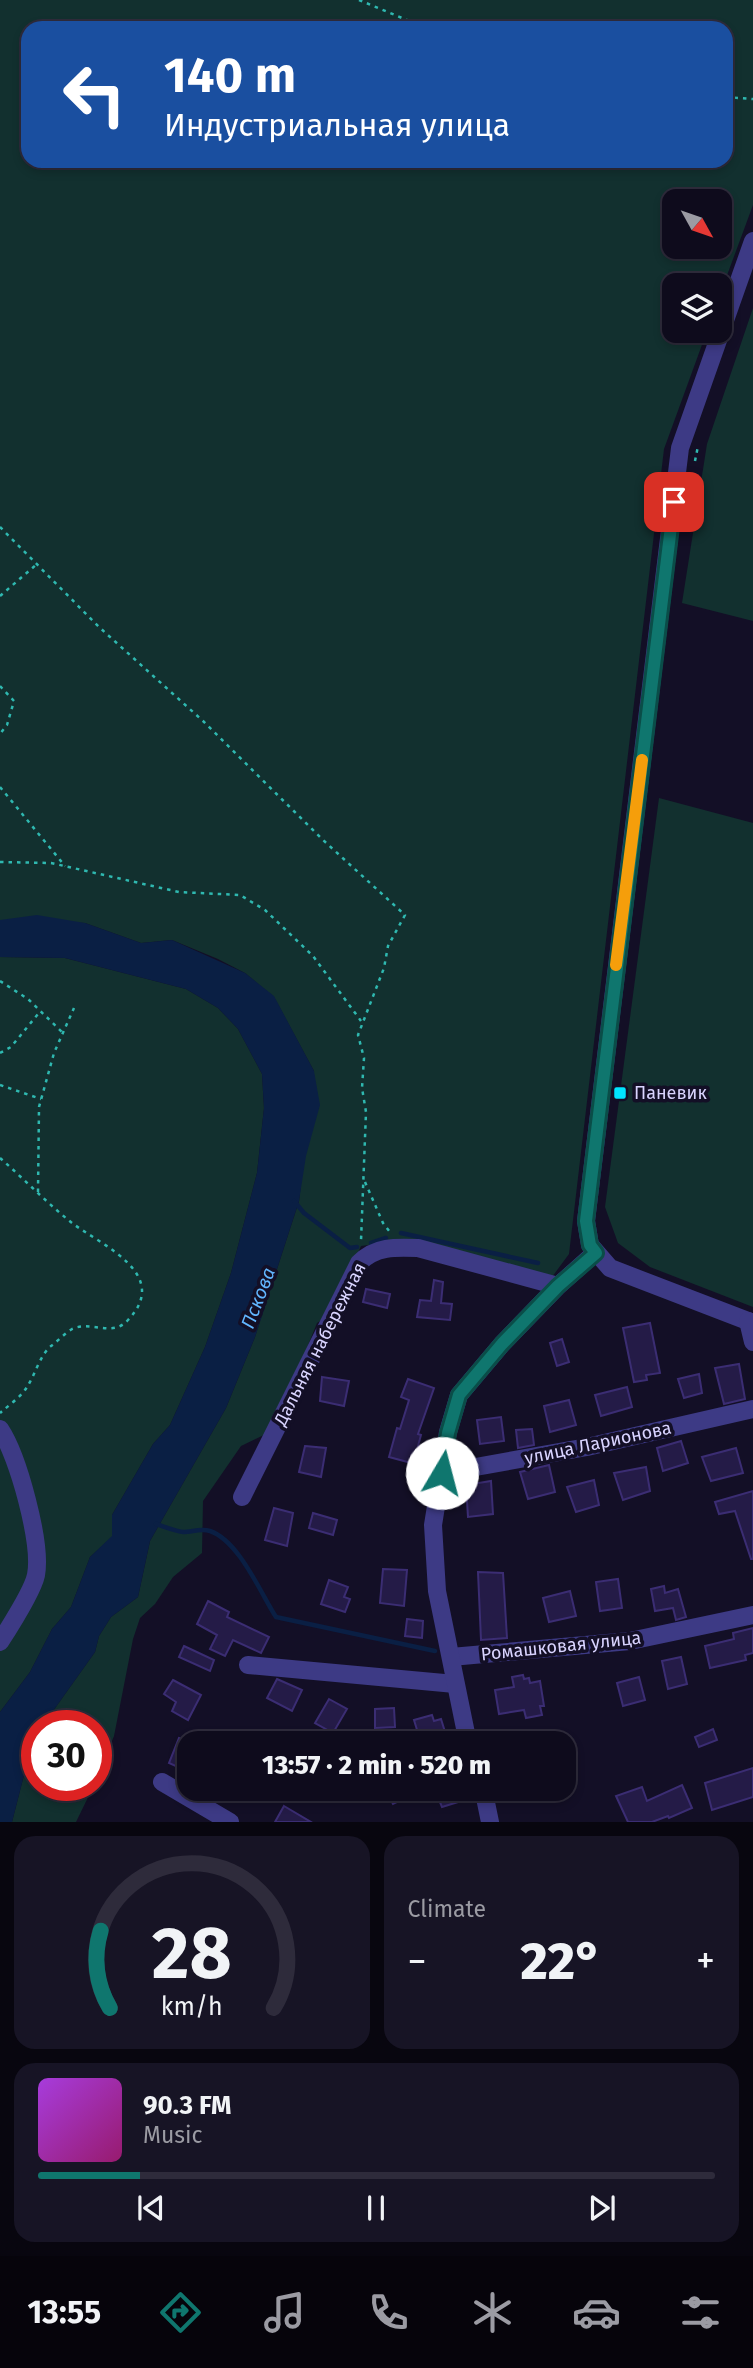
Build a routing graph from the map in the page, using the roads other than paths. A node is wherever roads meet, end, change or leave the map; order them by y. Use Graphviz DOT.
graph roads {
  1 [pos="753,241"];
  2 [pos="596,1253"];
  3 [pos="558,1286"];
  4 [pos="750,1322"];
  5 [pos="753,1342"];
  6 [pos="753,1409"];
  7 [pos="0,1429"];
  8 [pos="442,1473"];
  9 [pos="242,1497"];
  10 [pos="753,1615"];
  11 [pos="0,1642"];
  12 [pos="451,1657"];
  13 [pos="248,1665"];
  14 [pos="455,1684"];
  15 [pos="465,1731"];
  16 [pos="162,1782"];
  17 [pos="486,1801"];
  18 [pos="230,1822"];
  19 [pos="490,1822"];
  1 -- 2 [label="street"];
  2 -- 3 [label="street"];
  2 -- 4 [label="street"];
  3 -- 8 [label="street"];
  3 -- 9 [label="street, Дальняя набережная"];
  4 -- 5 [label="street"];
  6 -- 8 [label="street, улица Ларионова"];
  7 -- 11 [label="street"];
  8 -- 12 [label="street"];
  10 -- 12 [label="street, Ромашковая улица"];
  12 -- 14 [label="street"];
  13 -- 14 [label="street"];
  14 -- 15 [label="street"];
  16 -- 18 [label="street"];
  17 -- 19 [label="street"];
}
